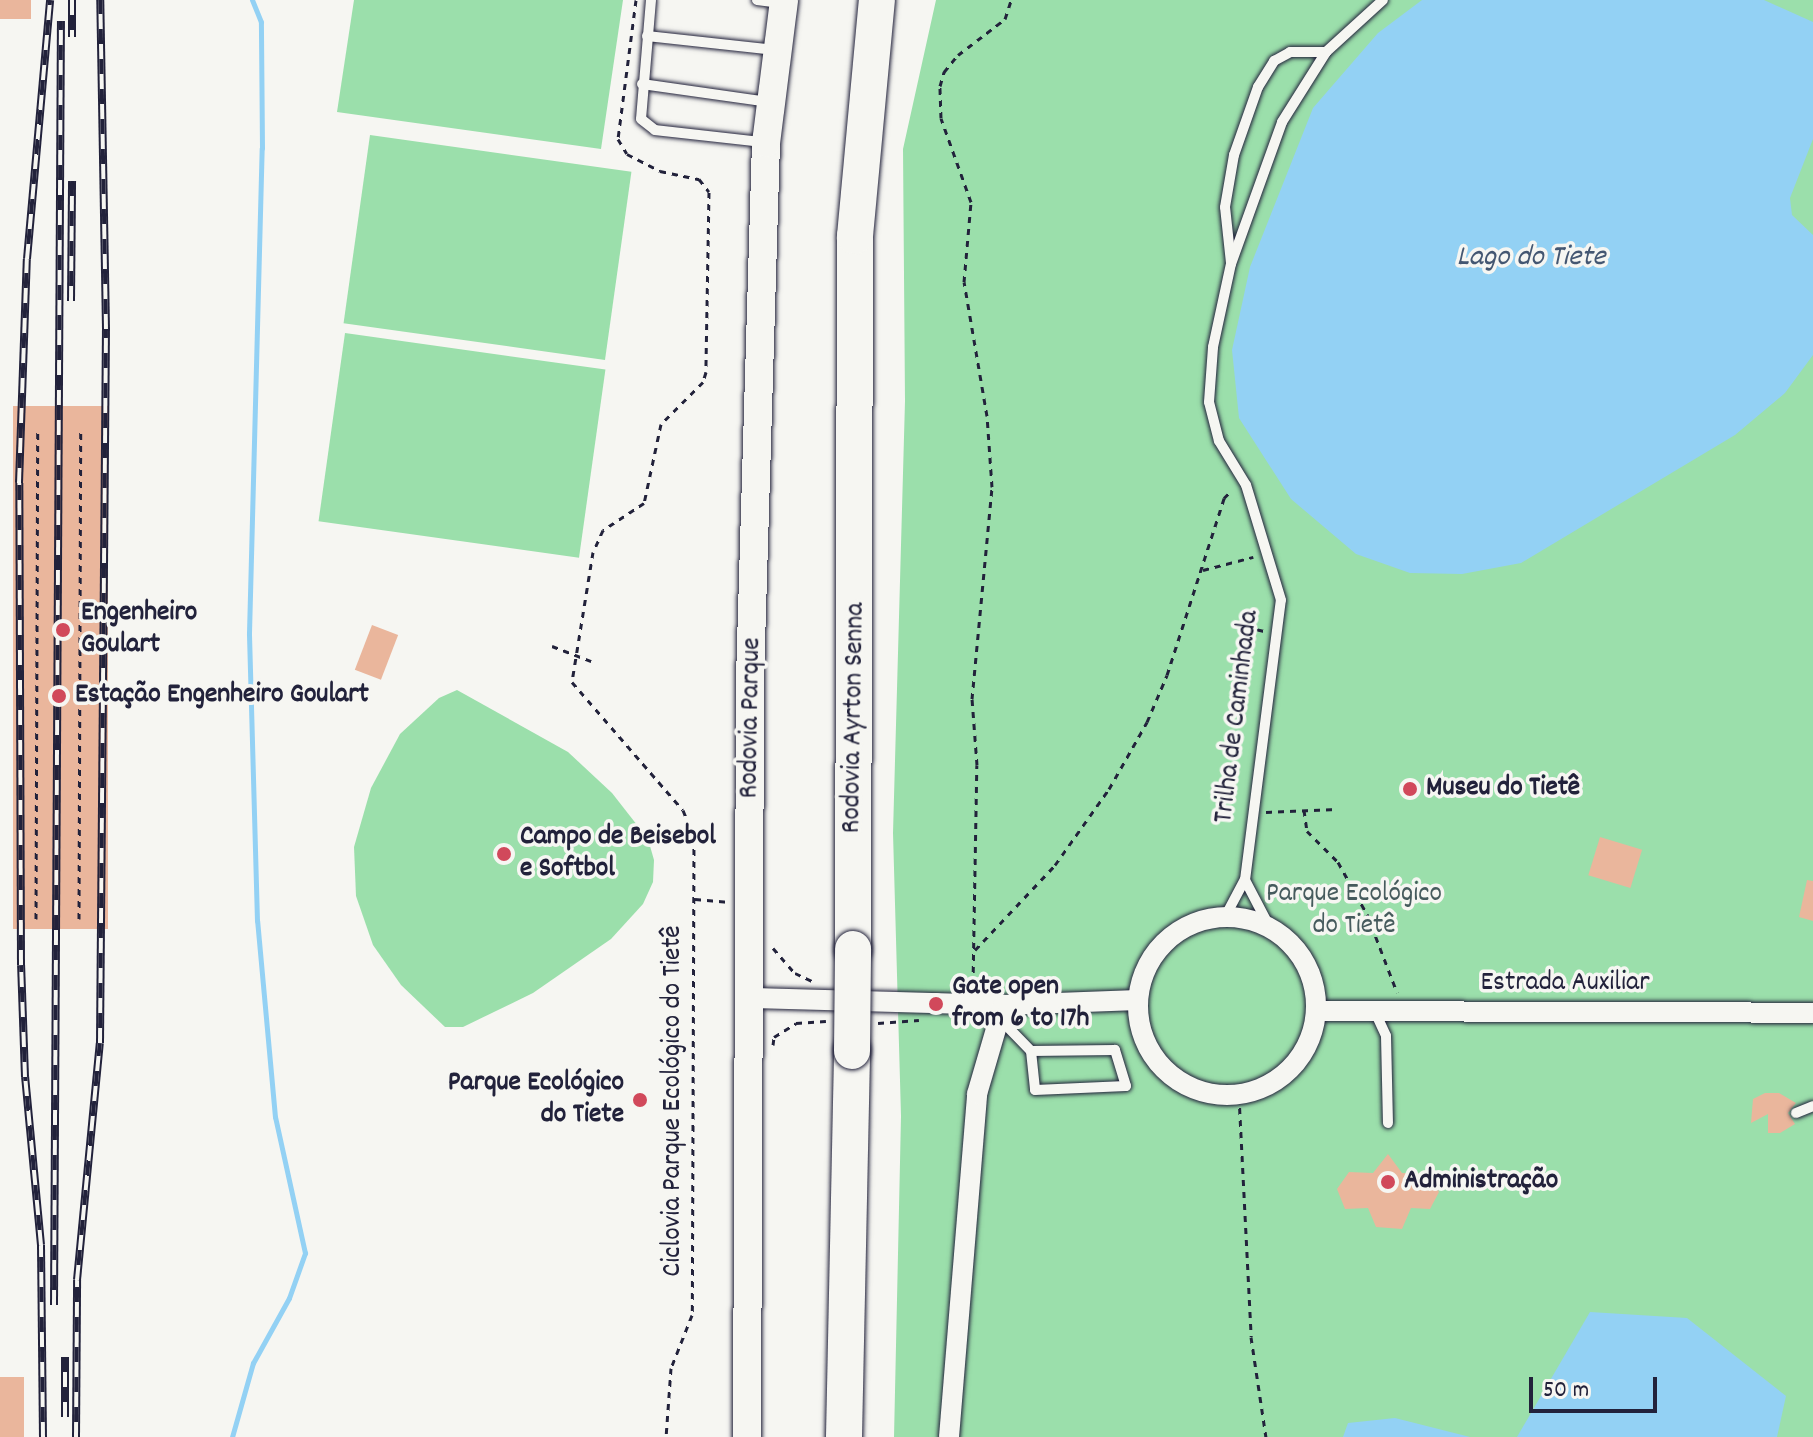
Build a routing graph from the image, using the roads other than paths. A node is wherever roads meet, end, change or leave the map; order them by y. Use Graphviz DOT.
graph roads {
  1 [pos="651,0"];
  2 [pos="877,0"];
  3 [pos="1383,0"];
  4 [pos="775,1"];
  5 [pos="647,36"];
  6 [pos="775,50"];
  7 [pos="1326,52"];
  8 [pos="642,84"];
  9 [pos="770,102"];
  10 [pos="766,143"];
  11 [pos="1231,264"];
  12 [pos="1245,880"];
  13 [pos="1226,915"];
  14 [pos="1269,926"];
  15 [pos="753,998"];
  16 [pos="1138,1000"];
  17 [pos="1317,1011"];
  18 [pos="1374,1011"];
  19 [pos="1001,1012"];
  20 [pos="1813,1013"];
  21 [pos="1031,1051"];
  22 [pos="1813,1106"];
  23 [pos="1796,1113"];
  24 [pos="1388,1123"];
  25 [pos="747,1437"];
  26 [pos="844,1437"];
  27 [pos="949,1437"];
  1 -- 5 [label="lane"];
  2 -- 26 [label="highway, Rodovia Ayrton Senna, bridge"];
  3 -- 7 [label="lane, Trilha de Caminhada"];
  4 -- 6 [label="street, Rodovia Parque"];
  5 -- 6 [label="lane"];
  5 -- 8 [label="lane"];
  6 -- 9 [label="street, Rodovia Parque"];
  7 -- 11 [label="lane, Trilha de Caminhada"];
  7 -- 11 [label="lane"];
  8 -- 9 [label="lane"];
  8 -- 10 [label="lane"];
  9 -- 10 [label="street, Rodovia Parque"];
  10 -- 15 [label="street, Rodovia Parque"];
  11 -- 12 [label="lane, Trilha de Caminhada"];
  12 -- 13 [label="lane, Trilha de Caminhada"];
  12 -- 14 [label="lane"];
  13 -- 14 [label="street"];
  13 -- 16 [label="street"];
  14 -- 17 [label="street"];
  15 -- 19 [label="street"];
  15 -- 25 [label="street, Rodovia Parque"];
  16 -- 17 [label="street"];
  16 -- 19 [label="street"];
  17 -- 18 [label="street, Estrada Auxiliar"];
  18 -- 20 [label="street, Estrada Auxiliar"];
  18 -- 24 [label="lane"];
  19 -- 21 [label="lane"];
  19 -- 27 [label="street"];
  21 -- 21 [label="lane"];
  22 -- 23 [label="lane"];
}
